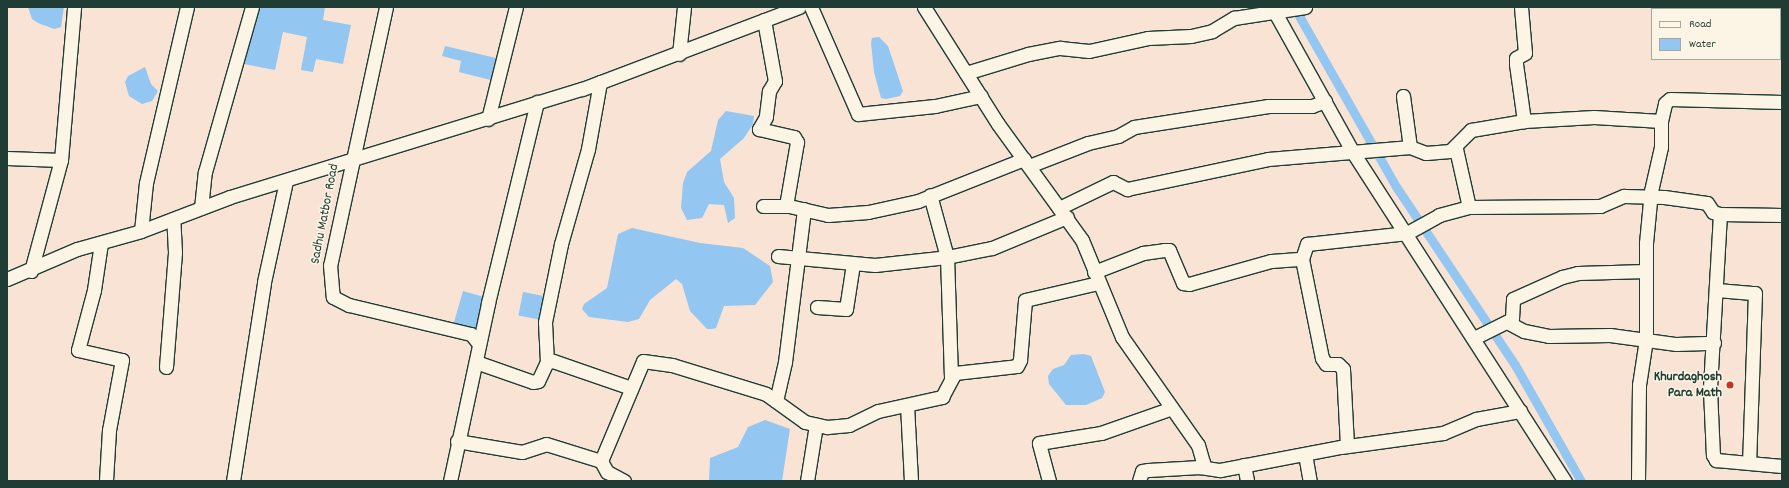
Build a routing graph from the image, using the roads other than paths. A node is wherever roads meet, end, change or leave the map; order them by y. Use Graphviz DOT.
graph roads {
  1 [pos="74,7"];
  2 [pos="187,7"];
  3 [pos="252,7"];
  4 [pos="386,7"];
  5 [pos="516,7"];
  6 [pos="684,7"];
  7 [pos="799,7"];
  8 [pos="811,7"];
  9 [pos="924,7"];
  10 [pos="1305,7"];
  11 [pos="1521,7"];
  12 [pos="1278,10"];
  13 [pos="764,20"];
  14 [pos="679,54"];
  15 [pos="966,73"];
  16 [pos="600,82"];
  17 [pos="981,96"];
  18 [pos="1403,96"];
  19 [pos="1325,101"];
  20 [pos="537,102"];
  21 [pos="1782,102"];
  22 [pos="488,119"];
  23 [pos="1524,121"];
  24 [pos="1662,121"];
  25 [pos="1410,147"];
  26 [pos="1456,149"];
  27 [pos="1358,152"];
  28 [pos="7,158"];
  29 [pos="61,160"];
  30 [pos="351,162"];
  31 [pos="1026,163"];
  32 [pos="286,181"];
  33 [pos="930,195"];
  34 [pos="1650,197"];
  35 [pos="763,206"];
  36 [pos="786,206"];
  37 [pos="1469,207"];
  38 [pos="201,208"];
  39 [pos="804,209"];
  40 [pos="1063,212"];
  41 [pos="1720,214"];
  42 [pos="1782,215"];
  43 [pos="173,219"];
  44 [pos="141,231"];
  45 [pos="1411,231"];
  46 [pos="101,243"];
  47 [pos="778,256"];
  48 [pos="947,257"];
  49 [pos="799,258"];
  50 [pos="1302,259"];
  51 [pos="853,264"];
  52 [pos="31,271"];
  53 [pos="1646,271"];
  54 [pos="1096,278"];
  55 [pos="7,279"];
  56 [pos="1717,290"];
  57 [pos="817,307"];
  58 [pos="1507,322"];
  59 [pos="1477,336"];
  60 [pos="1646,339"];
  61 [pos="1714,343"];
  62 [pos="479,344"];
  63 [pos="476,362"];
  64 [pos="546,362"];
  65 [pos="166,366"];
  66 [pos="951,377"];
  67 [pos="631,388"];
  68 [pos="776,401"];
  69 [pos="907,405"];
  70 [pos="1172,408"];
  71 [pos="1520,411"];
  72 [pos="816,425"];
  73 [pos="458,441"];
  74 [pos="1346,446"];
  75 [pos="1305,454"];
  76 [pos="601,461"];
  77 [pos="1749,462"];
  78 [pos="1244,465"];
  79 [pos="1782,466"];
  80 [pos="1200,467"];
  81 [pos="106,481"];
  82 [pos="233,481"];
  83 [pos="450,481"];
  84 [pos="624,481"];
  85 [pos="807,481"];
  86 [pos="911,481"];
  87 [pos="1049,481"];
  88 [pos="1139,481"];
  89 [pos="1247,481"];
  90 [pos="1310,481"];
  91 [pos="1565,481"];
  92 [pos="1638,481"];
  1 -- 29 [label="street"];
  2 -- 44 [label="street"];
  3 -- 38 [label="street"];
  4 -- 30 [label="street, Sadhu Matbor Road"];
  5 -- 22 [label="street"];
  6 -- 14 [label="street"];
  7 -- 13 [label="street"];
  8 -- 17 [label="street"];
  9 -- 15 [label="street"];
  10 -- 12 [label="street"];
  11 -- 23 [label="street"];
  12 -- 15 [label="street"];
  12 -- 19 [label="street"];
  13 -- 14 [label="street"];
  13 -- 36 [label="street"];
  14 -- 16 [label="street"];
  15 -- 17 [label="street"];
  16 -- 20 [label="street"];
  16 -- 64 [label="street"];
  17 -- 31 [label="street"];
  18 -- 25 [label="street"];
  19 -- 27 [label="street"];
  19 -- 31 [label="street"];
  20 -- 22 [label="street"];
  20 -- 62 [label="street"];
  21 -- 24 [label="street"];
  22 -- 30 [label="street"];
  23 -- 24 [label="street"];
  23 -- 26 [label="street"];
  24 -- 34 [label="street"];
  25 -- 26 [label="street"];
  25 -- 27 [label="street"];
  26 -- 37 [label="street"];
  27 -- 40 [label="street"];
  27 -- 45 [label="street"];
  28 -- 29 [label="street"];
  29 -- 52 [label="street"];
  30 -- 32 [label="street"];
  30 -- 62 [label="street, Sadhu Matbor Road"];
  31 -- 33 [label="street"];
  31 -- 40 [label="street"];
  32 -- 38 [label="street"];
  32 -- 82 [label="street"];
  33 -- 39 [label="street"];
  33 -- 48 [label="street"];
  34 -- 37 [label="street"];
  34 -- 41 [label="street"];
  34 -- 53 [label="street"];
  35 -- 36 [label="street"];
  36 -- 39 [label="street"];
  37 -- 45 [label="street"];
  38 -- 43 [label="street"];
  39 -- 49 [label="street"];
  40 -- 48 [label="street"];
  40 -- 54 [label="street"];
  41 -- 42 [label="street"];
  41 -- 56 [label="street"];
  43 -- 44 [label="street"];
  43 -- 65 [label="street"];
  44 -- 46 [label="street"];
  45 -- 50 [label="street"];
  45 -- 59 [label="street"];
  46 -- 52 [label="street"];
  46 -- 81 [label="street"];
  47 -- 49 [label="street"];
  48 -- 51 [label="street"];
  48 -- 66 [label="street"];
  49 -- 51 [label="street"];
  49 -- 68 [label="street"];
  50 -- 54 [label="street"];
  50 -- 74 [label="street"];
  51 -- 57 [label="street"];
  52 -- 55 [label="street"];
  53 -- 58 [label="street"];
  53 -- 60 [label="street"];
  54 -- 66 [label="street"];
  54 -- 70 [label="street"];
  56 -- 61 [label="street"];
  56 -- 77 [label="street"];
  58 -- 59 [label="street"];
  58 -- 60 [label="street"];
  59 -- 71 [label="street"];
  60 -- 61 [label="street"];
  60 -- 92 [label="street"];
  61 -- 77 [label="street"];
  62 -- 63 [label="street"];
  63 -- 64 [label="street"];
  63 -- 73 [label="street"];
  64 -- 67 [label="street"];
  66 -- 69 [label="street"];
  67 -- 68 [label="street"];
  67 -- 76 [label="street"];
  68 -- 72 [label="street"];
  69 -- 72 [label="street"];
  69 -- 86 [label="street"];
  70 -- 80 [label="street"];
  70 -- 87 [label="street"];
  71 -- 74 [label="street"];
  71 -- 91 [label="street"];
  72 -- 85 [label="street"];
  73 -- 76 [label="street"];
  73 -- 83 [label="street"];
  74 -- 75 [label="street"];
  75 -- 78 [label="street"];
  75 -- 90 [label="street"];
  76 -- 84 [label="street"];
  77 -- 79 [label="street"];
  78 -- 80 [label="street"];
  78 -- 89 [label="street"];
  80 -- 88 [label="street"];
}
